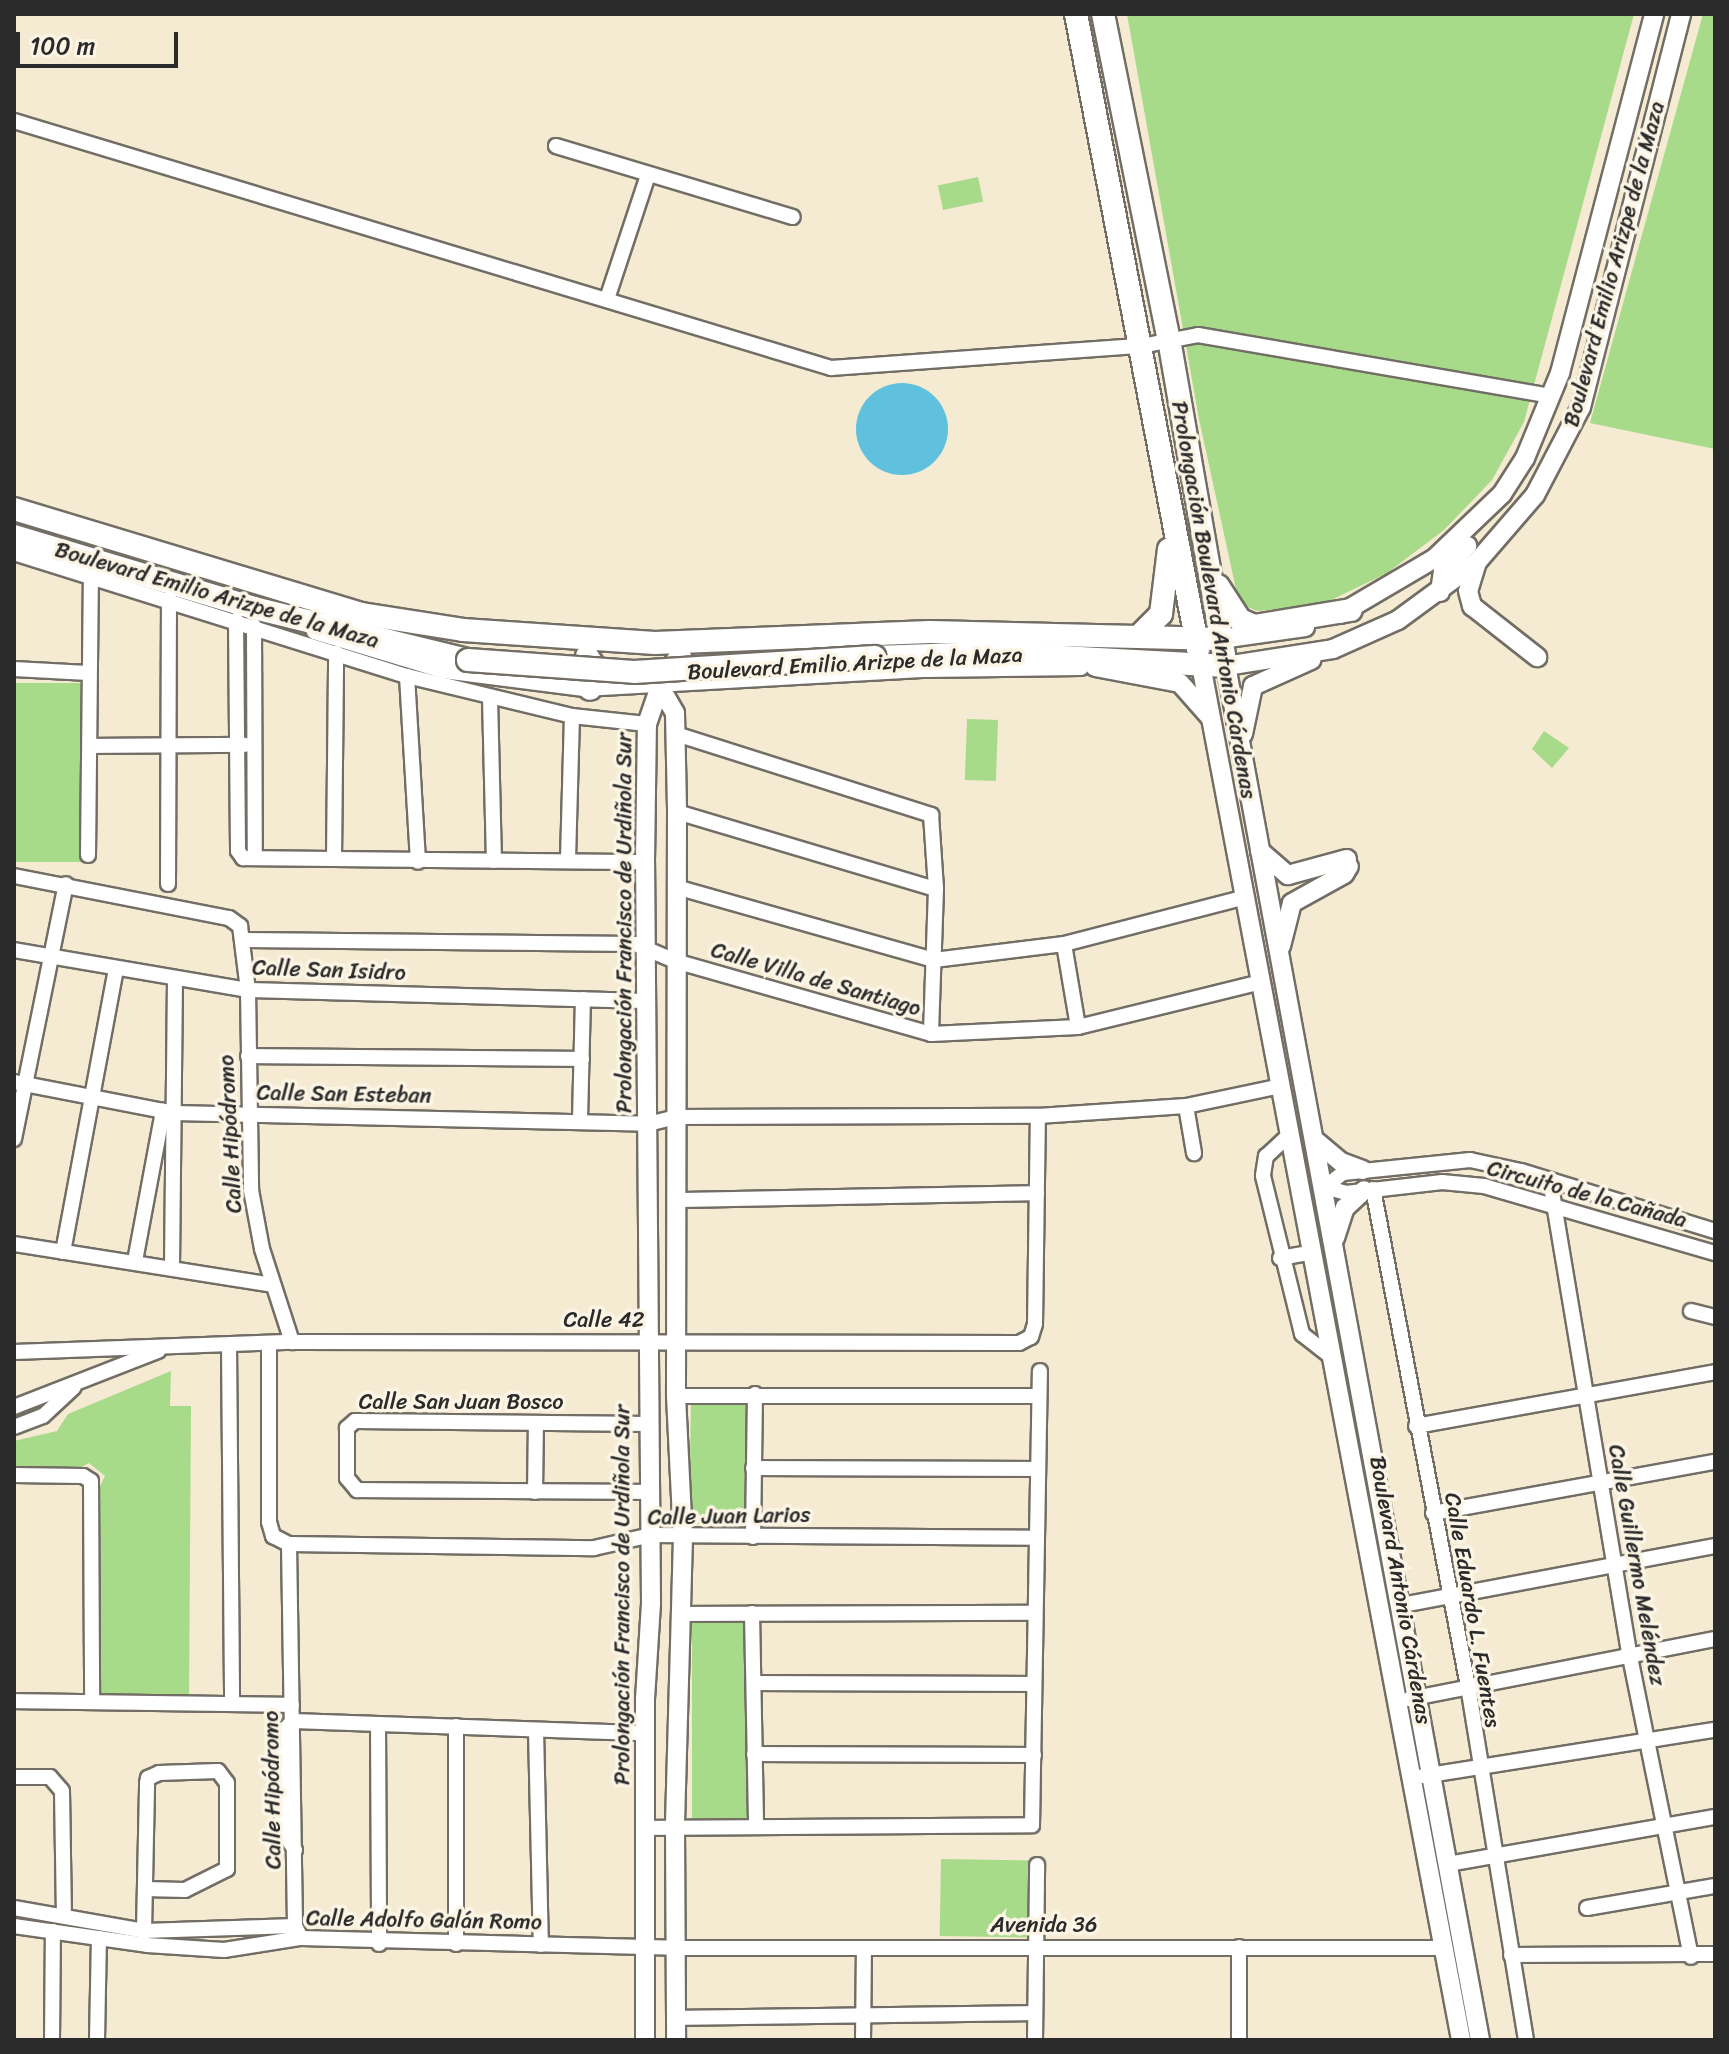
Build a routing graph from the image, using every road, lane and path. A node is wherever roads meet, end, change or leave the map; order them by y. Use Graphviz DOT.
graph roads {
  1 [pos="1076,14"];
  2 [pos="1103,14"];
  3 [pos="1654,14"];
  4 [pos="1681,14"];
  5 [pos="14,121"];
  6 [pos="556,146"];
  7 [pos="648,175"];
  8 [pos="793,217"];
  9 [pos="607,299"];
  10 [pos="1169,341"];
  11 [pos="1141,346"];
  12 [pos="1552,396"];
  13 [pos="1572,433"];
  14 [pos="1502,494"];
  15 [pos="14,509"];
  16 [pos="1173,520"];
  17 [pos="14,536"];
  18 [pos="14,553"];
  19 [pos="1477,562"];
  20 [pos="1211,574"];
  21 [pos="91,576"];
  22 [pos="1440,592"];
  23 [pos="169,599"];
  24 [pos="1358,606"];
  25 [pos="248,618"];
  26 [pos="391,619"];
  27 [pos="970,635"];
  28 [pos="1139,636"];
  29 [pos="1196,638"];
  30 [pos="1221,639"];
  31 [pos="1333,649"];
  32 [pos="583,652"];
  33 [pos="336,653"];
  34 [pos="1537,657"];
  35 [pos="1173,664"];
  36 [pos="1201,665"];
  37 [pos="1226,666"];
  38 [pos="1095,667"];
  39 [pos="14,669"];
  40 [pos="88,673"];
  41 [pos="407,676"];
  42 [pos="660,687"];
  43 [pos="590,689"];
  44 [pos="490,698"];
  45 [pos="572,716"];
  46 [pos="1211,718"];
  47 [pos="647,724"];
  48 [pos="676,734"];
  49 [pos="168,744"];
  50 [pos="253,745"];
  51 [pos="90,746"];
  52 [pos="235,746"];
  53 [pos="1241,765"];
  54 [pos="677,812"];
  55 [pos="1258,849"];
  56 [pos="88,855"];
  57 [pos="255,858"];
  58 [pos="334,859"];
  59 [pos="568,859"];
  60 [pos="1236,860"];
  61 [pos="494,861"];
  62 [pos="418,862"];
  63 [pos="645,862"];
  64 [pos="14,876"];
  65 [pos="66,884"];
  66 [pos="168,884"];
  67 [pos="676,887"];
  68 [pos="936,889"];
  69 [pos="1267,896"];
  70 [pos="1242,898"];
  71 [pos="1251,936"];
  72 [pos="245,940"];
  73 [pos="1064,944"];
  74 [pos="646,946"];
  75 [pos="14,950"];
  76 [pos="1277,956"];
  77 [pos="49,957"];
  78 [pos="934,960"];
  79 [pos="675,961"];
  80 [pos="116,970"];
  81 [pos="175,981"];
  82 [pos="1261,982"];
  83 [pos="248,990"];
  84 [pos="583,999"];
  85 [pos="647,1001"];
  86 [pos="1078,1027"];
  87 [pos="931,1034"];
  88 [pos="248,1056"];
  89 [pos="582,1059"];
  90 [pos="20,1084"];
  91 [pos="1282,1092"];
  92 [pos="91,1098"];
  93 [pos="1186,1106"];
  94 [pos="169,1112"];
  95 [pos="248,1114"];
  96 [pos="1038,1116"];
  97 [pos="676,1117"];
  98 [pos="580,1120"];
  99 [pos="648,1124"];
  100 [pos="14,1139"];
  101 [pos="1291,1141"];
  102 [pos="1317,1142"];
  103 [pos="1194,1153"];
  104 [pos="1363,1170"];
  105 [pos="1550,1180"];
  106 [pos="1325,1187"];
  107 [pos="1368,1190"];
  108 [pos="1037,1193"];
  109 [pos="676,1200"];
  110 [pos="1553,1203"];
  111 [pos="1715,1231"];
  112 [pos="14,1244"];
  113 [pos="1334,1245"];
  114 [pos="63,1252"];
  115 [pos="1715,1253"];
  116 [pos="1280,1258"];
  117 [pos="1314,1258"];
  118 [pos="135,1261"];
  119 [pos="172,1266"];
  120 [pos="272,1285"];
  121 [pos="1691,1311"];
  122 [pos="1715,1317"];
  123 [pos="292,1342"];
  124 [pos="646,1342"];
  125 [pos="269,1343"];
  126 [pos="676,1343"];
  127 [pos="229,1345"];
  128 [pos="162,1349"];
  129 [pos="14,1352"];
  130 [pos="1334,1359"];
  131 [pos="1040,1371"];
  132 [pos="1715,1372"];
  133 [pos="74,1387"];
  134 [pos="755,1394"];
  135 [pos="676,1396"];
  136 [pos="1037,1396"];
  137 [pos="1584,1397"];
  138 [pos="14,1407"];
  139 [pos="536,1423"];
  140 [pos="649,1424"];
  141 [pos="1416,1426"];
  142 [pos="14,1427"];
  143 [pos="1715,1462"];
  144 [pos="753,1468"];
  145 [pos="1035,1469"];
  146 [pos="14,1475"];
  147 [pos="1599,1483"];
  148 [pos="535,1492"];
  149 [pos="649,1492"];
  150 [pos="1433,1513"];
  151 [pos="651,1535"];
  152 [pos="683,1537"];
  153 [pos="753,1537"];
  154 [pos="1036,1538"];
  155 [pos="284,1543"];
  156 [pos="1715,1546"];
  157 [pos="1613,1566"];
  158 [pos="1450,1596"];
  159 [pos="1402,1605"];
  160 [pos="752,1613"];
  161 [pos="1035,1613"];
  162 [pos="679,1614"];
  163 [pos="1715,1639"];
  164 [pos="1630,1657"];
  165 [pos="754,1683"];
  166 [pos="1034,1684"];
  167 [pos="1468,1686"];
  168 [pos="14,1690"];
  169 [pos="1418,1698"];
  170 [pos="92,1699"];
  171 [pos="14,1701"];
  172 [pos="1397,1702"];
  173 [pos="232,1703"];
  174 [pos="292,1705"];
  175 [pos="293,1721"];
  176 [pos="378,1724"];
  177 [pos="456,1726"];
  178 [pos="536,1730"];
  179 [pos="1715,1730"];
  180 [pos="645,1733"];
  181 [pos="1647,1743"];
  182 [pos="754,1754"];
  183 [pos="1034,1755"];
  184 [pos="1478,1770"];
  185 [pos="1411,1776"];
  186 [pos="1433,1776"];
  187 [pos="14,1777"];
  188 [pos="1715,1817"];
  189 [pos="756,1825"];
  190 [pos="1664,1826"];
  191 [pos="675,1827"];
  192 [pos="645,1828"];
  193 [pos="1493,1856"];
  194 [pos="1448,1864"];
  195 [pos="1037,1865"];
  196 [pos="1715,1886"];
  197 [pos="145,1889"];
  198 [pos="1678,1892"];
  199 [pos="14,1908"];
  200 [pos="1587,1908"];
  201 [pos="64,1915"];
  202 [pos="14,1926"];
  203 [pos="53,1931"];
  204 [pos="144,1931"];
  205 [pos="298,1932"];
  206 [pos="99,1938"];
  207 [pos="379,1944"];
  208 [pos="456,1944"];
  209 [pos="541,1945"];
  210 [pos="644,1945"];
  211 [pos="1036,1946"];
  212 [pos="1239,1947"];
  213 [pos="676,1948"];
  214 [pos="864,1948"];
  215 [pos="1444,1948"];
  216 [pos="1715,1954"];
  217 [pos="1511,1955"];
  218 [pos="1691,1957"];
  219 [pos="1034,2013"];
  220 [pos="863,2014"];
  221 [pos="676,2018"];
  222 [pos="52,2040"];
  223 [pos="97,2040"];
  224 [pos="645,2040"];
  225 [pos="676,2040"];
  226 [pos="863,2040"];
  227 [pos="1035,2040"];
  228 [pos="1239,2040"];
  229 [pos="1461,2040"];
  230 [pos="1480,2040"];
  231 [pos="1526,2040"];
  1 -- 11 [label="highway, Prolongación Boulevard Antonio Cárdenas"];
  2 -- 10 [label="highway, Prolongación Boulevard Antonio Cárdenas"];
  3 -- 12 [label="main road, Boulevard Emilio Arizpe de la Maza"];
  4 -- 13 [label="main road, Boulevard Emilio Arizpe de la Maza"];
  5 -- 9 [label="street"];
  6 -- 7 [label="street"];
  7 -- 8 [label="street"];
  7 -- 9 [label="street"];
  9 -- 11 [label="street"];
  10 -- 11 [label="street"];
  10 -- 12 [label="street"];
  10 -- 20 [label="highway, Prolongación Boulevard Antonio Cárdenas"];
  11 -- 16 [label="highway, Prolongación Boulevard Antonio Cárdenas"];
  12 -- 13 [label="main road"];
  12 -- 14 [label="main road, Boulevard Emilio Arizpe de la Maza"];
  13 -- 19 [label="main road, Boulevard Emilio Arizpe de la Maza"];
  14 -- 22 [label="main road"];
  14 -- 24 [label="main road, Boulevard Emilio Arizpe de la Maza"];
  15 -- 26 [label="highway, Boulevard Emilio Arizpe de la Maza"];
  16 -- 28 [label="highway"];
  16 -- 29 [label="highway, Prolongación Boulevard Antonio Cárdenas"];
  17 -- 25 [label="highway, Boulevard Emilio Arizpe de la Maza"];
  18 -- 21 [label="street"];
  19 -- 22 [label="main road, Boulevard Emilio Arizpe de la Maza"];
  19 -- 34 [label="main road"];
  20 -- 24 [label="highway"];
  20 -- 30 [label="highway, Prolongación Boulevard Antonio Cárdenas"];
  21 -- 23 [label="street"];
  21 -- 40 [label="street"];
  22 -- 24 [label="main road"];
  22 -- 31 [label="main road, Boulevard Emilio Arizpe de la Maza"];
  23 -- 25 [label="street"];
  23 -- 49 [label="street"];
  24 -- 30 [label="main road, Boulevard Emilio Arizpe de la Maza"];
  25 -- 33 [label="street"];
  25 -- 35 [label="highway, Boulevard Emilio Arizpe de la Maza, bridge"];
  25 -- 43 [label="street"];
  25 -- 50 [label="street"];
  25 -- 52 [label="street"];
  26 -- 27 [label="highway, Boulevard Emilio Arizpe de la Maza"];
  26 -- 32 [label="highway"];
  27 -- 28 [label="highway, Boulevard Emilio Arizpe de la Maza"];
  27 -- 42 [label="highway"];
  28 -- 29 [label="highway, Boulevard Emilio Arizpe de la Maza"];
  29 -- 30 [label="highway, Boulevard Emilio Arizpe de la Maza"];
  29 -- 36 [label="highway, Prolongación Boulevard Antonio Cárdenas"];
  30 -- 37 [label="highway, Prolongación Boulevard Antonio Cárdenas"];
  31 -- 37 [label="main road, Boulevard Emilio Arizpe de la Maza"];
  31 -- 53 [label="main road"];
  32 -- 42 [label="highway"];
  32 -- 43 [label="highway"];
  33 -- 41 [label="street"];
  33 -- 58 [label="street"];
  35 -- 36 [label="highway, Boulevard Emilio Arizpe de la Maza"];
  35 -- 38 [label="street"];
  36 -- 37 [label="highway, Boulevard Emilio Arizpe de la Maza"];
  36 -- 46 [label="main road, Prolongación Boulevard Antonio Cárdenas"];
  37 -- 53 [label="main road, Prolongación Boulevard Antonio Cárdenas"];
  38 -- 42 [label="street"];
  38 -- 46 [label="main road"];
  39 -- 40 [label="street"];
  40 -- 51 [label="street"];
  41 -- 44 [label="street"];
  41 -- 62 [label="street"];
  42 -- 43 [label="street"];
  42 -- 47 [label="main road, Prolongación Francisco de Urdiñola Sur"];
  42 -- 48 [label="main road"];
  44 -- 45 [label="street"];
  44 -- 61 [label="street"];
  45 -- 47 [label="street"];
  45 -- 59 [label="street"];
  46 -- 60 [label="main road, Prolongación Boulevard Antonio Cárdenas"];
  47 -- 63 [label="main road, Prolongación Francisco de Urdiñola Sur"];
  48 -- 54 [label="main road"];
  48 -- 68 [label="street"];
  49 -- 51 [label="street"];
  49 -- 52 [label="street"];
  49 -- 66 [label="street"];
  50 -- 52 [label="street"];
  50 -- 57 [label="street"];
  51 -- 56 [label="street"];
  52 -- 57 [label="street"];
  53 -- 55 [label="main road, Prolongación Boulevard Antonio Cárdenas"];
  54 -- 67 [label="main road"];
  54 -- 68 [label="street"];
  55 -- 69 [label="main road, Prolongación Boulevard Antonio Cárdenas"];
  55 -- 76 [label="main road"];
  57 -- 58 [label="street"];
  58 -- 62 [label="street"];
  59 -- 61 [label="street"];
  59 -- 63 [label="street"];
  60 -- 69 [label="main road"];
  60 -- 70 [label="main road, Prolongación Boulevard Antonio Cárdenas"];
  61 -- 62 [label="street"];
  63 -- 74 [label="main road, Prolongación Francisco de Urdiñola Sur"];
  64 -- 65 [label="street"];
  65 -- 72 [label="street, Calle Hipódromo"];
  65 -- 77 [label="street"];
  67 -- 78 [label="street"];
  67 -- 79 [label="main road"];
  68 -- 78 [label="street"];
  69 -- 71 [label="main road"];
  69 -- 76 [label="main road, Prolongación Boulevard Antonio Cárdenas"];
  70 -- 71 [label="main road, Prolongación Boulevard Antonio Cárdenas"];
  70 -- 73 [label="street"];
  71 -- 82 [label="main road, Prolongación Boulevard Antonio Cárdenas"];
  72 -- 74 [label="street"];
  72 -- 83 [label="street, Calle Hipódromo"];
  73 -- 78 [label="street"];
  73 -- 86 [label="street"];
  74 -- 79 [label="street, Calle Villa de Santiago"];
  74 -- 85 [label="main road, Prolongación Francisco de Urdiñola Sur"];
  75 -- 77 [label="street, Calle San Isidro"];
  76 -- 102 [label="main road, Prolongación Boulevard Antonio Cárdenas"];
  77 -- 80 [label="street, Calle San Isidro"];
  77 -- 90 [label="street"];
  78 -- 87 [label="street"];
  79 -- 87 [label="street, Calle Villa de Santiago"];
  79 -- 97 [label="main road"];
  80 -- 81 [label="street, Calle San Isidro"];
  80 -- 92 [label="street"];
  81 -- 83 [label="street, Calle San Isidro"];
  81 -- 94 [label="street"];
  82 -- 86 [label="street, Calle Villa de Santiago"];
  82 -- 91 [label="main road, Prolongación Boulevard Antonio Cárdenas"];
  83 -- 84 [label="street, Calle San Isidro"];
  83 -- 88 [label="street, Calle Hipódromo"];
  84 -- 85 [label="street, Calle San Isidro"];
  84 -- 89 [label="street"];
  85 -- 99 [label="main road, Prolongación Francisco de Urdiñola Sur"];
  86 -- 87 [label="street, Calle Villa de Santiago"];
  88 -- 89 [label="street"];
  88 -- 95 [label="street, Calle Hipódromo"];
  89 -- 98 [label="street"];
  90 -- 92 [label="street, Calle San Esteban"];
  90 -- 100 [label="street"];
  91 -- 93 [label="street, Calle San Esteban"];
  91 -- 101 [label="main road, Prolongación Boulevard Antonio Cárdenas"];
  91 -- 106 [label="main road"];
  92 -- 94 [label="street, Calle San Esteban"];
  92 -- 114 [label="street"];
  93 -- 96 [label="street, Calle San Esteban"];
  93 -- 103 [label="street"];
  94 -- 95 [label="street, Calle San Esteban"];
  94 -- 118 [label="street"];
  94 -- 119 [label="street"];
  95 -- 98 [label="street, Calle San Esteban"];
  95 -- 120 [label="street, Calle Hipódromo"];
  96 -- 97 [label="street, Calle San Esteban"];
  96 -- 108 [label="street"];
  97 -- 99 [label="street, Calle San Esteban"];
  97 -- 109 [label="main road"];
  98 -- 99 [label="street, Calle San Esteban"];
  99 -- 124 [label="main road, Prolongación Francisco de Urdiñola Sur"];
  101 -- 116 [label="street"];
  101 -- 117 [label="main road, Boulevard Antonio Cárdenas"];
  102 -- 104 [label="main road"];
  102 -- 106 [label="main road, Prolongación Boulevard Antonio Cárdenas"];
  104 -- 105 [label="street, Circuito de la Cañada"];
  104 -- 106 [label="street, Circuito de la Cañada"];
  105 -- 110 [label="street, Calle Guillermo Meléndez"];
  105 -- 111 [label="street, Circuito de la Cañada"];
  106 -- 107 [label="street, Circuito de la Cañada"];
  106 -- 113 [label="main road, Boulevard Antonio Cárdenas"];
  106 -- 117 [label="main road"];
  107 -- 110 [label="street, Circuito de la Cañada"];
  107 -- 113 [label="main road"];
  107 -- 141 [label="street, Calle Eduardo L. Fuentes"];
  108 -- 109 [label="street"];
  108 -- 126 [label="street, Calle 42"];
  109 -- 126 [label="main road"];
  110 -- 115 [label="street, Circuito de la Cañada"];
  110 -- 137 [label="street, Calle Guillermo Meléndez"];
  112 -- 114 [label="street"];
  113 -- 159 [label="main road, Boulevard Antonio Cárdenas"];
  114 -- 118 [label="street"];
  116 -- 117 [label="street"];
  116 -- 130 [label="street"];
  117 -- 130 [label="main road, Boulevard Antonio Cárdenas"];
  118 -- 119 [label="street"];
  119 -- 120 [label="street"];
  120 -- 123 [label="street, Calle Hipódromo"];
  121 -- 122 [label="street"];
  123 -- 124 [label="street, Calle 42"];
  123 -- 125 [label="street, Calle 42"];
  124 -- 126 [label="street, Calle 42"];
  124 -- 140 [label="main road, Prolongación Francisco de Urdiñola Sur"];
  125 -- 127 [label="street, Calle 42"];
  125 -- 155 [label="street, Calle Hipódromo"];
  126 -- 135 [label="main road"];
  127 -- 128 [label="street, Calle 42"];
  127 -- 173 [label="street"];
  128 -- 129 [label="street, Calle 42"];
  128 -- 133 [label="street"];
  130 -- 172 [label="main road, Boulevard Antonio Cárdenas"];
  131 -- 136 [label="street"];
  132 -- 137 [label="street"];
  133 -- 138 [label="street"];
  133 -- 142 [label="street"];
  134 -- 135 [label="street"];
  134 -- 136 [label="street"];
  134 -- 144 [label="street"];
  135 -- 152 [label="main road"];
  136 -- 145 [label="street"];
  137 -- 141 [label="street"];
  137 -- 147 [label="street, Calle Guillermo Meléndez"];
  139 -- 140 [label="street, Calle San Juan Bosco"];
  139 -- 148 [label="street"];
  139 -- 148 [label="street, Calle San Juan Bosco"];
  140 -- 149 [label="main road, Prolongación Francisco de Urdiñola Sur"];
  141 -- 150 [label="street, Calle Eduardo L. Fuentes"];
  143 -- 147 [label="street"];
  144 -- 145 [label="street"];
  144 -- 153 [label="street"];
  145 -- 154 [label="street"];
  146 -- 170 [label="street"];
  147 -- 150 [label="street"];
  147 -- 157 [label="street, Calle Guillermo Meléndez"];
  148 -- 149 [label="street, Calle San Juan Bosco"];
  149 -- 151 [label="main road, Prolongación Francisco de Urdiñola Sur"];
  150 -- 158 [label="street, Calle Eduardo L. Fuentes"];
  151 -- 152 [label="street, Calle Juan Larios"];
  151 -- 155 [label="street, Calle Juan Larios"];
  151 -- 180 [label="main road, Prolongación Francisco de Urdiñola Sur"];
  152 -- 153 [label="street, Calle Juan Larios"];
  152 -- 162 [label="main road"];
  153 -- 154 [label="street, Calle Juan Larios"];
  154 -- 161 [label="street"];
  155 -- 174 [label="street, Calle Hipódromo"];
  156 -- 157 [label="street"];
  157 -- 158 [label="street"];
  157 -- 164 [label="street, Calle Guillermo Meléndez"];
  158 -- 159 [label="street"];
  158 -- 167 [label="street, Calle Eduardo L. Fuentes"];
  159 -- 169 [label="main road, Boulevard Antonio Cárdenas"];
  160 -- 161 [label="street"];
  160 -- 162 [label="street"];
  160 -- 165 [label="street"];
  161 -- 166 [label="street"];
  162 -- 191 [label="main road"];
  163 -- 164 [label="street"];
  164 -- 167 [label="street"];
  164 -- 181 [label="street, Calle Guillermo Meléndez"];
  165 -- 166 [label="street"];
  165 -- 182 [label="street"];
  166 -- 183 [label="street"];
  167 -- 169 [label="street"];
  167 -- 184 [label="street, Calle Eduardo L. Fuentes"];
  168 -- 171 [label="street"];
  169 -- 172 [label="street"];
  169 -- 186 [label="main road, Boulevard Antonio Cárdenas"];
  170 -- 171 [label="street"];
  170 -- 173 [label="street"];
  172 -- 185 [label="main road, Boulevard Antonio Cárdenas"];
  173 -- 174 [label="street"];
  174 -- 175 [label="street, Calle Hipódromo"];
  175 -- 176 [label="street"];
  175 -- 205 [label="street, Calle Hipódromo"];
  176 -- 177 [label="street"];
  176 -- 207 [label="street"];
  177 -- 178 [label="street"];
  177 -- 208 [label="street"];
  178 -- 180 [label="street"];
  178 -- 209 [label="street"];
  179 -- 181 [label="street"];
  180 -- 192 [label="main road, Prolongación Francisco de Urdiñola Sur"];
  181 -- 184 [label="street"];
  181 -- 190 [label="street, Calle Guillermo Meléndez"];
  182 -- 183 [label="street"];
  182 -- 189 [label="street"];
  183 -- 189 [label="street"];
  184 -- 186 [label="street"];
  184 -- 193 [label="street, Calle Eduardo L. Fuentes"];
  185 -- 186 [label="street"];
  185 -- 215 [label="main road, Boulevard Antonio Cárdenas"];
  186 -- 194 [label="main road, Boulevard Antonio Cárdenas"];
  187 -- 201 [label="street"];
  188 -- 190 [label="street"];
  189 -- 191 [label="street"];
  190 -- 193 [label="street"];
  190 -- 198 [label="street, Calle Guillermo Meléndez"];
  191 -- 192 [label="street"];
  191 -- 213 [label="main road"];
  192 -- 210 [label="main road, Prolongación Francisco de Urdiñola Sur"];
  193 -- 194 [label="street"];
  193 -- 217 [label="street, Calle Eduardo L. Fuentes"];
  194 -- 230 [label="main road, Boulevard Antonio Cárdenas"];
  195 -- 211 [label="street"];
  196 -- 198 [label="street"];
  197 -- 197 [label="street"];
  197 -- 204 [label="street"];
  198 -- 200 [label="street"];
  198 -- 218 [label="street, Calle Guillermo Meléndez"];
  199 -- 201 [label="street, Calle Adolfo Galán Romo"];
  201 -- 204 [label="street, Calle Adolfo Galán Romo"];
  202 -- 203 [label="street, Calle Adolfo Galán Romo"];
  203 -- 206 [label="street, Calle Adolfo Galán Romo"];
  203 -- 222 [label="street"];
  204 -- 205 [label="street, Calle Adolfo Galán Romo"];
  205 -- 206 [label="street, Calle Adolfo Galán Romo"];
  205 -- 207 [label="street, Calle Adolfo Galán Romo"];
  206 -- 223 [label="street"];
  207 -- 208 [label="street, Calle Adolfo Galán Romo"];
  208 -- 209 [label="street, Calle Adolfo Galán Romo"];
  209 -- 210 [label="street, Calle Adolfo Galán Romo"];
  210 -- 213 [label="street, Avenida 36"];
  210 -- 224 [label="main road, Prolongación Francisco de Urdiñola Sur"];
  211 -- 212 [label="street, Avenida 36"];
  211 -- 214 [label="street, Avenida 36"];
  211 -- 219 [label="street"];
  212 -- 215 [label="street, Avenida 36"];
  212 -- 228 [label="street"];
  213 -- 214 [label="street, Avenida 36"];
  213 -- 221 [label="main road"];
  214 -- 220 [label="street"];
  215 -- 229 [label="main road, Boulevard Antonio Cárdenas"];
  216 -- 218 [label="street"];
  217 -- 218 [label="street"];
  217 -- 231 [label="street, Calle Eduardo L. Fuentes"];
  219 -- 220 [label="street"];
  219 -- 227 [label="street"];
  220 -- 221 [label="street"];
  220 -- 226 [label="street"];
  221 -- 225 [label="main road"];
}
